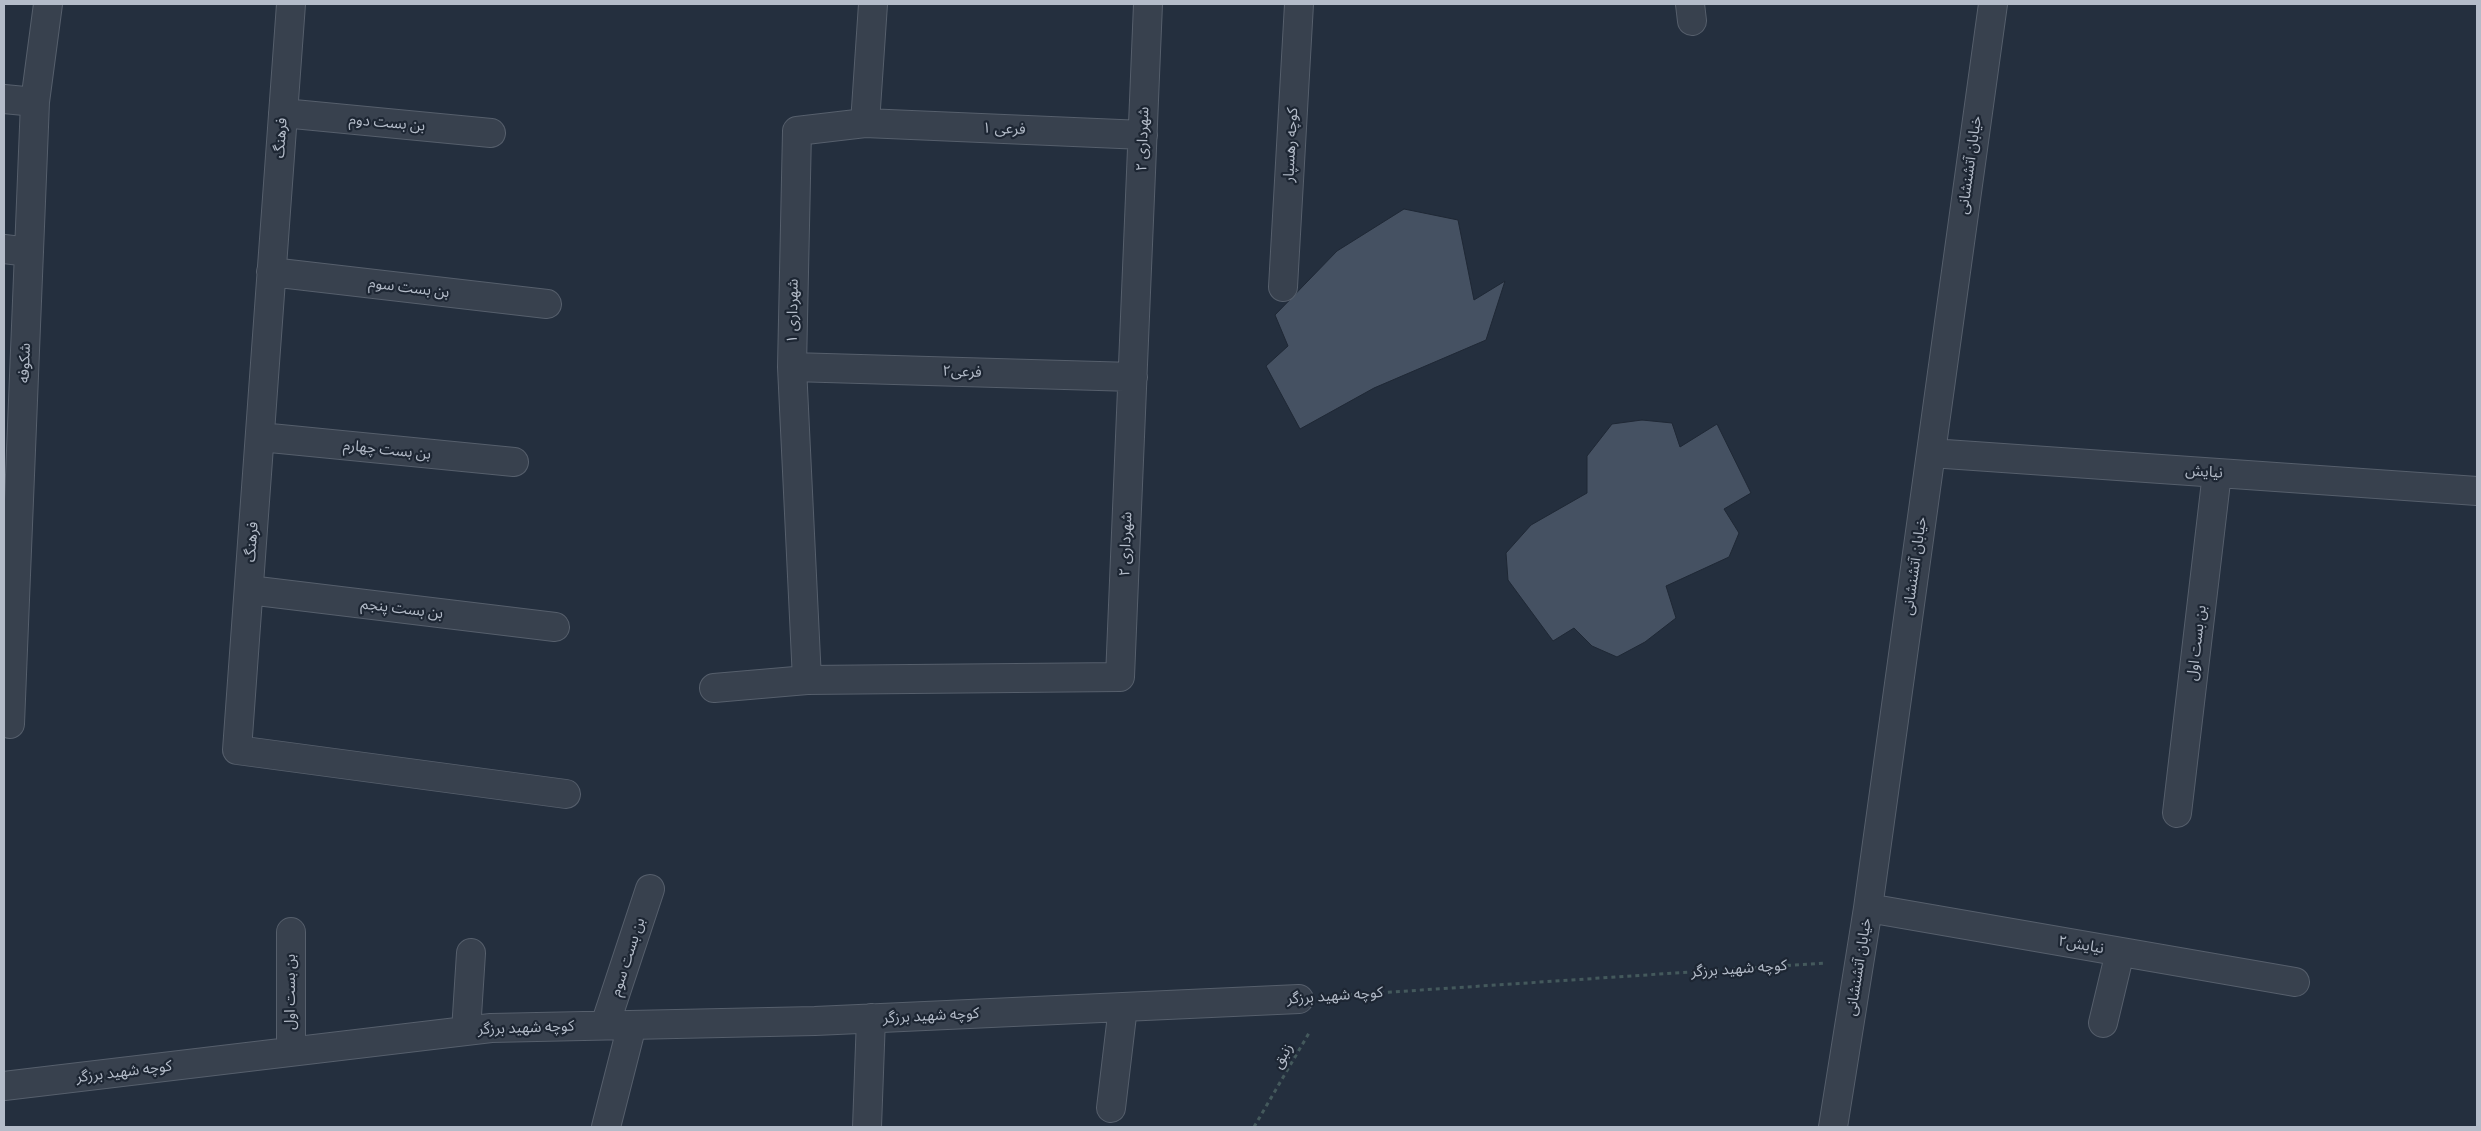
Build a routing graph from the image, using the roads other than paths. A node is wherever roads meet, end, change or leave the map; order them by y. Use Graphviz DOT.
graph roads {
  1 [pos="48,4"];
  2 [pos="290,4"];
  3 [pos="873,4"];
  4 [pos="1148,4"];
  5 [pos="1299,4"];
  6 [pos="1993,4"];
  7 [pos="4,99"];
  8 [pos="35,102"];
  9 [pos="283,114"];
  10 [pos="865,123"];
  11 [pos="491,133"];
  12 [pos="1143,135"];
  13 [pos="16,251"];
  14 [pos="271,272"];
  15 [pos="1283,287"];
  16 [pos="547,304"];
  17 [pos="792,367"];
  18 [pos="1133,377"];
  19 [pos="14,386"];
  20 [pos="260,437"];
  21 [pos="1930,453"];
  22 [pos="514,462"];
  23 [pos="2217,473"];
  24 [pos="2477,491"];
  25 [pos="11,526"];
  26 [pos="249,590"];
  27 [pos="555,627"];
  28 [pos="8,669"];
  29 [pos="807,680"];
  30 [pos="714,688"];
  31 [pos="10,724"];
  32 [pos="566,794"];
  33 [pos="2178,813"];
  34 [pos="650,889"];
  35 [pos="1868,908"];
  36 [pos="291,932"];
  37 [pos="2120,952"];
  38 [pos="471,953"];
  39 [pos="2295,982"];
  40 [pos="1299,999"];
  41 [pos="1123,1007"];
  42 [pos="871,1018"];
  43 [pos="2103,1023"];
  44 [pos="618,1025"];
  45 [pos="466,1030"];
  46 [pos="291,1052"];
  47 [pos="4,1086"];
  48 [pos="1111,1108"];
  49 [pos="606,1127"];
  50 [pos="867,1127"];
  51 [pos="1833,1127"];
  1 -- 8 [label="street, شکوفه"];
  2 -- 9 [label="street, فرهنگ"];
  3 -- 10 [label="street"];
  4 -- 12 [label="street, شهرداری ۲"];
  5 -- 15 [label="street, کوچه رهسپار"];
  6 -- 21 [label="street, خیابان آتشنشانی"];
  7 -- 8 [label="street"];
  8 -- 13 [label="street, شکوفه"];
  9 -- 11 [label="street, بن بست دوم"];
  9 -- 14 [label="street, فرهنگ"];
  10 -- 12 [label="street, فرعی ۱"];
  10 -- 17 [label="street, شهرداری ۱"];
  12 -- 18 [label="street, شهرداری ۲"];
  13 -- 19 [label="street, شکوفه"];
  14 -- 16 [label="street, بن بست سوم"];
  14 -- 20 [label="street, فرهنگ"];
  17 -- 18 [label="street, فرعی۲"];
  17 -- 29 [label="street, شهرداری ۱"];
  18 -- 29 [label="street, شهرداری ۲"];
  19 -- 25 [label="street, شکوفه"];
  20 -- 22 [label="street, بن بست چهارم"];
  20 -- 26 [label="street, فرهنگ"];
  21 -- 23 [label="street, نیایش"];
  21 -- 35 [label="street, خیابان آتشنشانی"];
  23 -- 24 [label="street, نیایش"];
  23 -- 33 [label="street, بن بست اول"];
  25 -- 28 [label="street, شکوفه"];
  26 -- 27 [label="street, بن بست پنجم"];
  26 -- 32 [label="street, فرهنگ"];
  28 -- 31 [label="street, شکوفه"];
  29 -- 30 [label="street, شهرداری ۲"];
  34 -- 44 [label="street, بن بست سوم"];
  35 -- 37 [label="street, نیایش۲"];
  35 -- 51 [label="street, خیابان آتشنشانی"];
  36 -- 46 [label="street, بن بست اول"];
  37 -- 39 [label="street, نیایش۲"];
  37 -- 43 [label="street"];
  38 -- 45 [label="street"];
  40 -- 41 [label="street, کوچه شهید برزگر"];
  41 -- 42 [label="street, کوچه شهید برزگر"];
  41 -- 48 [label="street"];
  42 -- 44 [label="street, کوچه شهید برزگر"];
  42 -- 50 [label="street"];
  44 -- 45 [label="street, کوچه شهید برزگر"];
  44 -- 49 [label="street"];
  45 -- 46 [label="street, کوچه شهید برزگر"];
  46 -- 47 [label="street, کوچه شهید برزگر"];
}
